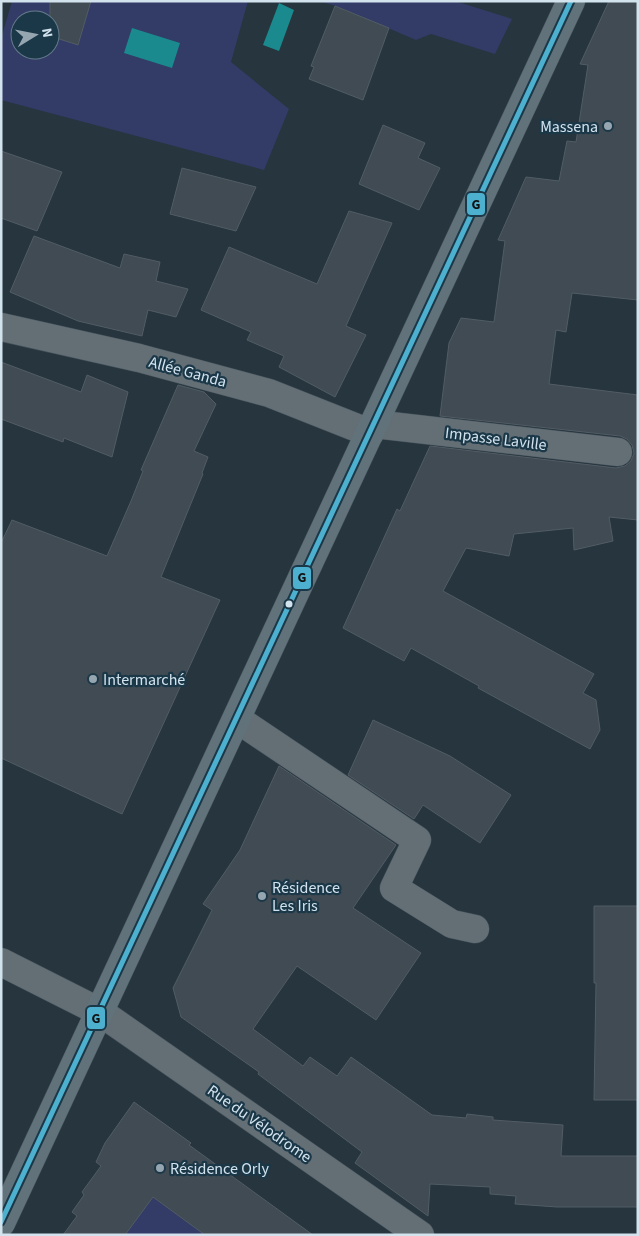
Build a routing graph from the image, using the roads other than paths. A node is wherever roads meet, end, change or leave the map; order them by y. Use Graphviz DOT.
graph roads {
  1 [pos="572,1"];
  2 [pos="1,327"];
  3 [pos="372,428"];
  4 [pos="618,452"];
  5 [pos="237,718"];
  6 [pos="475,929"];
  7 [pos="1,962"];
  8 [pos="100,1012"];
  9 [pos="1,1223"];
  10 [pos="420,1235"];
  1 -- 3 [label="main road"];
  2 -- 3 [label="street, Allée Ganda"];
  3 -- 4 [label="street, Impasse Laville"];
  3 -- 5 [label="main road"];
  5 -- 6 [label="street"];
  5 -- 8 [label="main road"];
  7 -- 8 [label="street, Rue du Vélodrome"];
  8 -- 9 [label="main road"];
  8 -- 10 [label="street, Rue du Vélodrome"];
}
